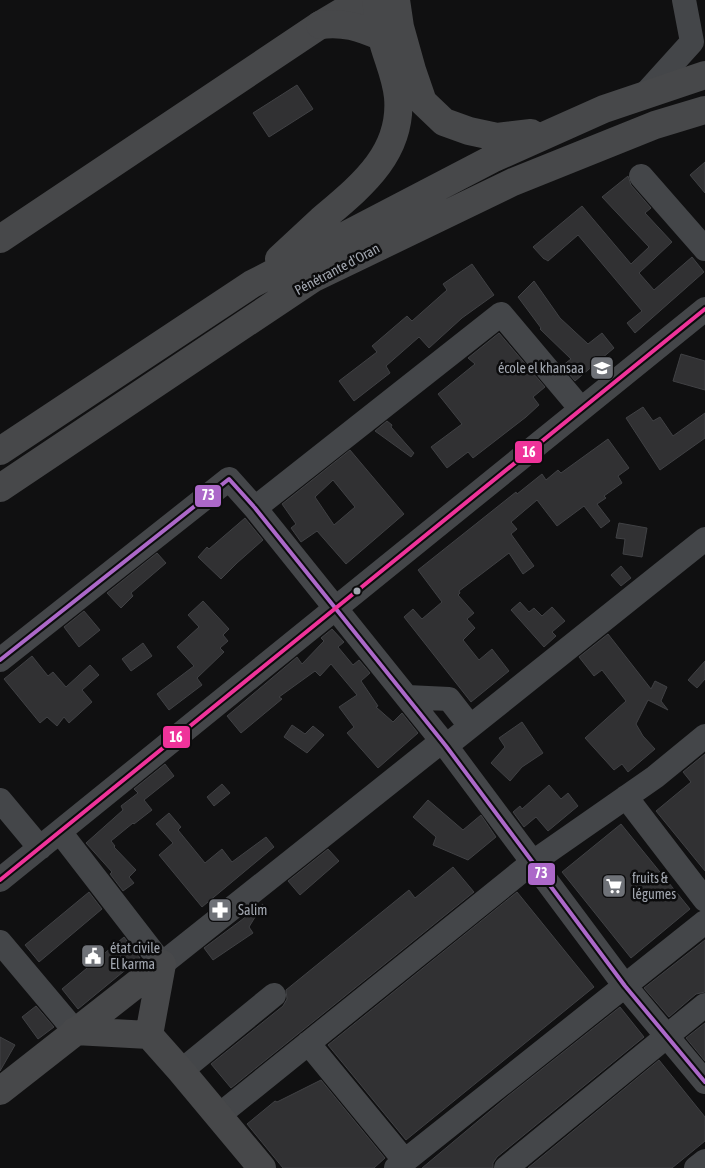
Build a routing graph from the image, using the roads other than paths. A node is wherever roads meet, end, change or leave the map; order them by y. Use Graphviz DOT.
graph roads {
  1 [pos="362,0"];
  2 [pos="376,0"];
  3 [pos="396,0"];
  4 [pos="689,1"];
  5 [pos="320,25"];
  6 [pos="382,37"];
  7 [pos="705,75"];
  8 [pos="645,94"];
  9 [pos="604,109"];
  10 [pos="705,110"];
  11 [pos="641,176"];
  12 [pos="0,239"];
  13 [pos="705,249"];
  14 [pos="252,284"];
  15 [pos="705,309"];
  16 [pos="581,409"];
  17 [pos="0,451"];
  18 [pos="0,488"];
  19 [pos="255,508"];
  20 [pos="705,538"];
  21 [pos="334,608"];
  22 [pos="0,660"];
  23 [pos="407,697"];
  24 [pos="470,726"];
  25 [pos="705,736"];
  26 [pos="444,743"];
  27 [pos="626,797"];
  28 [pos="0,800"];
  29 [pos="60,832"];
  30 [pos="40,848"];
  31 [pos="533,862"];
  32 [pos="0,880"];
  33 [pos="702,890"];
  34 [pos="705,922"];
  35 [pos="0,942"];
  36 [pos="162,964"];
  37 [pos="625,986"];
  38 [pos="274,995"];
  39 [pos="705,1004"];
  40 [pos="75,1031"];
  41 [pos="148,1035"];
  42 [pos="666,1036"];
  43 [pos="308,1043"];
  44 [pos="181,1070"];
  45 [pos="705,1082"];
  46 [pos="0,1090"];
  47 [pos="218,1116"];
  48 [pos="705,1161"];
  49 [pos="407,1164"];
  50 [pos="262,1168"];
  51 [pos="506,1168"];
  52 [pos="696,1168"];
  1 -- 5 [label="main road"];
  2 -- 6 [label="main road"];
  3 -- 9 [label="main road"];
  4 -- 8 [label="street"];
  5 -- 6 [label="main road"];
  5 -- 12 [label="main road"];
  6 -- 14 [label="main road"];
  7 -- 8 [label="main road, Pénétrante d'Oran"];
  8 -- 9 [label="main road, Pénétrante d'Oran"];
  9 -- 14 [label="main road, Pénétrante d'Oran"];
  10 -- 18 [label="main road, Pénétrante d'Oran"];
  11 -- 13 [label="street"];
  14 -- 17 [label="main road, Pénétrante d'Oran"];
  15 -- 16 [label="street"];
  16 -- 19 [label="street"];
  16 -- 21 [label="street"];
  19 -- 21 [label="street"];
  19 -- 22 [label="street"];
  20 -- 24 [label="street"];
  21 -- 23 [label="street"];
  21 -- 29 [label="street"];
  23 -- 24 [label="street"];
  23 -- 26 [label="street"];
  24 -- 26 [label="street"];
  25 -- 27 [label="street"];
  26 -- 31 [label="street"];
  26 -- 36 [label="street"];
  27 -- 31 [label="street"];
  27 -- 33 [label="street"];
  28 -- 30 [label="street"];
  29 -- 30 [label="street"];
  29 -- 36 [label="street"];
  30 -- 32 [label="street"];
  31 -- 37 [label="street"];
  31 -- 43 [label="street"];
  34 -- 37 [label="street"];
  35 -- 40 [label="street"];
  36 -- 40 [label="main road"];
  36 -- 41 [label="main road"];
  37 -- 42 [label="street"];
  37 -- 49 [label="street"];
  38 -- 44 [label="street"];
  39 -- 42 [label="street"];
  40 -- 41 [label="main road"];
  40 -- 46 [label="main road"];
  41 -- 44 [label="main road"];
  42 -- 45 [label="street"];
  42 -- 51 [label="street"];
  43 -- 47 [label="street"];
  43 -- 49 [label="street"];
  44 -- 47 [label="main road"];
  47 -- 50 [label="main road"];
  48 -- 52 [label="street"];
}
